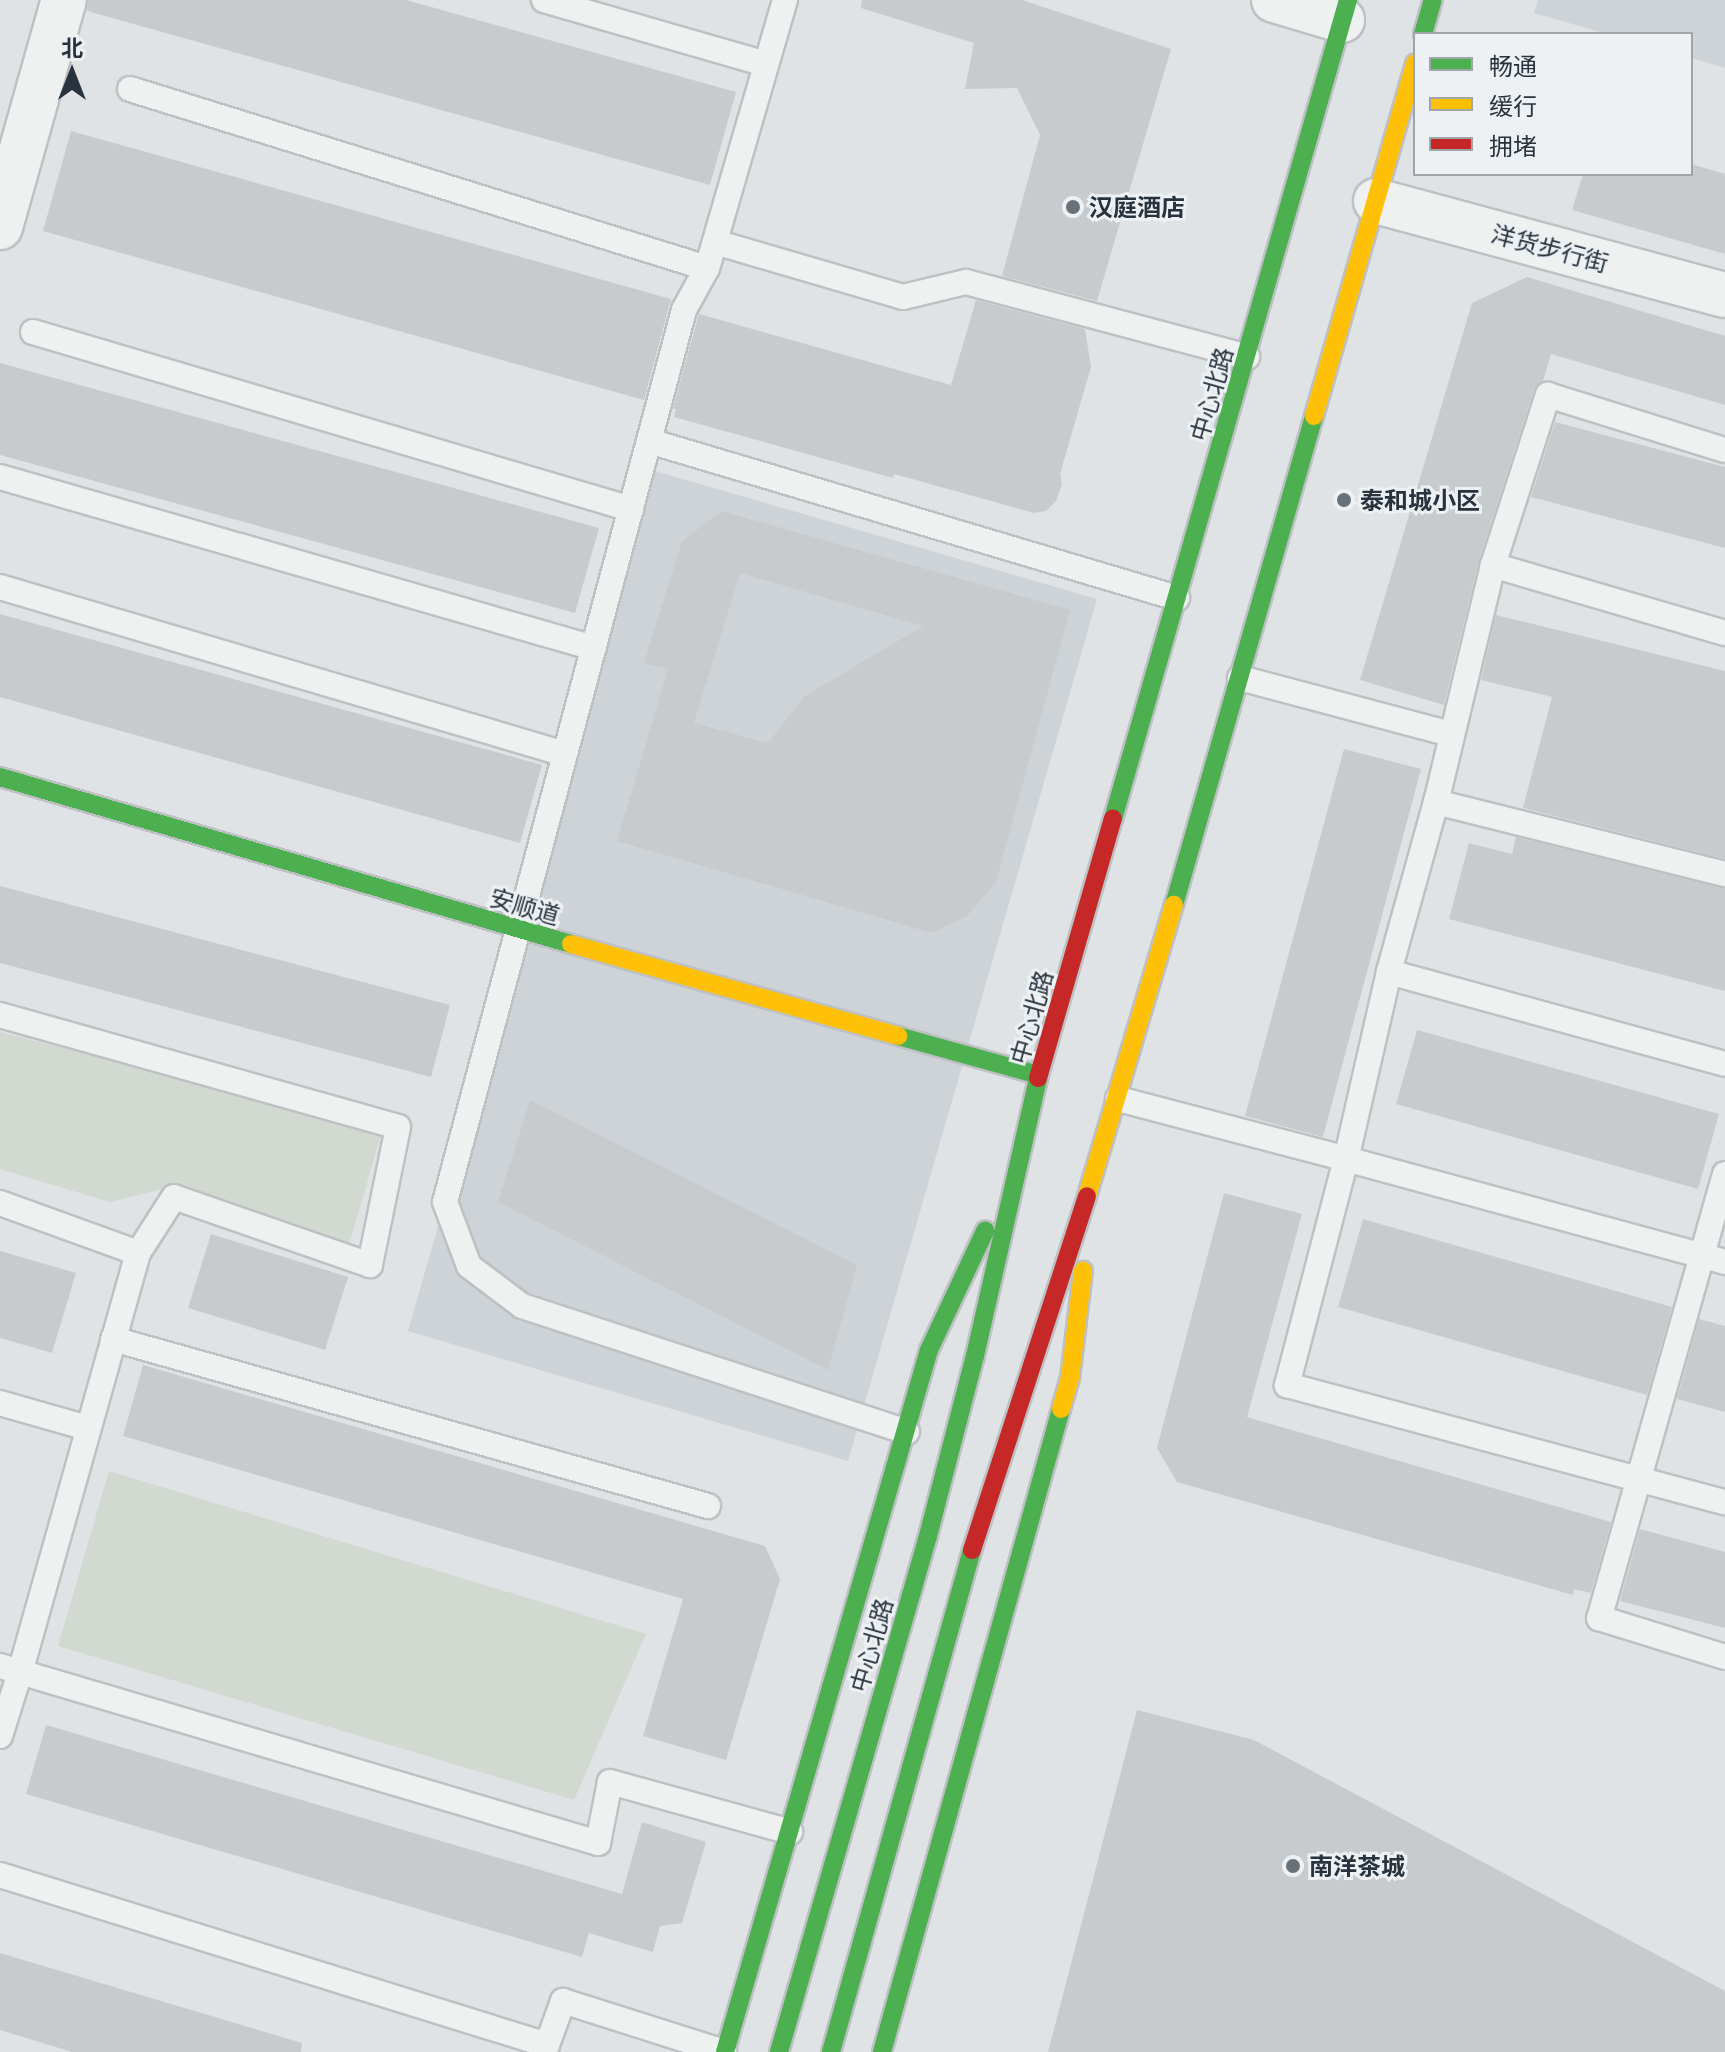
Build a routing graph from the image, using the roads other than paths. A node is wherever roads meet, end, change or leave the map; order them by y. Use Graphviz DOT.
graph roads {
  1 [pos="64,0"];
  2 [pos="544,0"];
  3 [pos="785,0"];
  4 [pos="1274,0"];
  5 [pos="1433,0"];
  6 [pos="1345,10"];
  7 [pos="1424,32"];
  8 [pos="766,64"];
  9 [pos="1413,70"];
  10 [pos="130,89"];
  11 [pos="14,126"];
  12 [pos="1376,201"];
  13 [pos="0,227"];
  14 [pos="715,242"];
  15 [pos="707,268"];
  16 [pos="1725,295"];
  17 [pos="33,332"];
  18 [pos="1247,357"];
  19 [pos="649,441"];
  20 [pos="1725,450"];
  21 [pos="0,477"];
  22 [pos="631,509"];
  23 [pos="1493,565"];
  24 [pos="0,587"];
  25 [pos="1177,598"];
  26 [pos="1725,633"];
  27 [pos="594,648"];
  28 [pos="1240,678"];
  29 [pos="1451,734"];
  30 [pos="565,754"];
  31 [pos="0,777"];
  32 [pos="1436,802"];
  33 [pos="1725,874"];
  34 [pos="518,929"];
  35 [pos="1389,972"];
  36 [pos="0,1015"];
  37 [pos="1725,1064"];
  38 [pos="1039,1075"];
  39 [pos="1118,1099"];
  40 [pos="1020,1156"];
  41 [pos="1346,1159"];
  42 [pos="1725,1174"];
  43 [pos="1095,1178"];
  44 [pos="0,1203"];
  45 [pos="138,1253"];
  46 [pos="1701,1255"];
  47 [pos="1725,1262"];
  48 [pos="113,1339"];
  49 [pos="0,1403"];
  50 [pos="88,1428"];
  51 [pos="907,1432"];
  52 [pos="1639,1479"];
  53 [pos="1725,1502"];
  54 [pos="708,1506"];
  55 [pos="1725,1657"];
  56 [pos="10,1669"];
  57 [pos="0,1736"];
  58 [pos="790,1832"];
  59 [pos="0,1875"];
  60 [pos="725,2052"];
  61 [pos="779,2052"];
  62 [pos="831,2052"];
  63 [pos="882,2052"];
  1 -- 11 [label="street"];
  2 -- 8 [label="lane"];
  3 -- 8 [label="lane"];
  4 -- 6 [label="street"];
  5 -- 7 [label="main road"];
  6 -- 18 [label="main road, 中心北路"];
  8 -- 14 [label="lane"];
  9 -- 12 [label="main road"];
  10 -- 15 [label="lane"];
  11 -- 13 [label="street"];
  12 -- 16 [label="street, 洋货步行街"];
  12 -- 28 [label="main road"];
  14 -- 15 [label="lane"];
  14 -- 18 [label="lane"];
  15 -- 19 [label="lane"];
  17 -- 22 [label="lane"];
  18 -- 25 [label="main road, 中心北路"];
  19 -- 22 [label="lane"];
  19 -- 25 [label="lane"];
  20 -- 23 [label="lane"];
  21 -- 27 [label="lane"];
  22 -- 27 [label="lane"];
  23 -- 26 [label="lane"];
  23 -- 29 [label="lane"];
  24 -- 30 [label="lane"];
  25 -- 38 [label="main road, 中心北路"];
  27 -- 30 [label="lane"];
  28 -- 29 [label="lane"];
  28 -- 39 [label="main road"];
  29 -- 32 [label="lane"];
  30 -- 34 [label="lane"];
  31 -- 34 [label="main road, 安顺道"];
  32 -- 33 [label="lane"];
  32 -- 35 [label="lane"];
  34 -- 38 [label="main road, 安顺道"];
  34 -- 51 [label="lane"];
  35 -- 37 [label="lane"];
  35 -- 41 [label="lane"];
  36 -- 45 [label="lane"];
  38 -- 40 [label="main road, 中心北路"];
  39 -- 41 [label="lane"];
  39 -- 43 [label="main road"];
  40 -- 51 [label="main road"];
  40 -- 61 [label="main road, 中心北路"];
  41 -- 46 [label="lane"];
  41 -- 52 [label="lane"];
  42 -- 46 [label="lane"];
  43 -- 62 [label="main road"];
  43 -- 63 [label="main road"];
  44 -- 45 [label="lane"];
  45 -- 48 [label="lane"];
  46 -- 47 [label="lane"];
  46 -- 52 [label="lane"];
  48 -- 50 [label="lane"];
  48 -- 54 [label="lane"];
  49 -- 50 [label="lane"];
  50 -- 56 [label="lane"];
  51 -- 58 [label="main road"];
  52 -- 53 [label="lane"];
  52 -- 55 [label="lane"];
  56 -- 57 [label="lane"];
  56 -- 58 [label="lane"];
  58 -- 60 [label="main road"];
  59 -- 60 [label="lane"];
}
